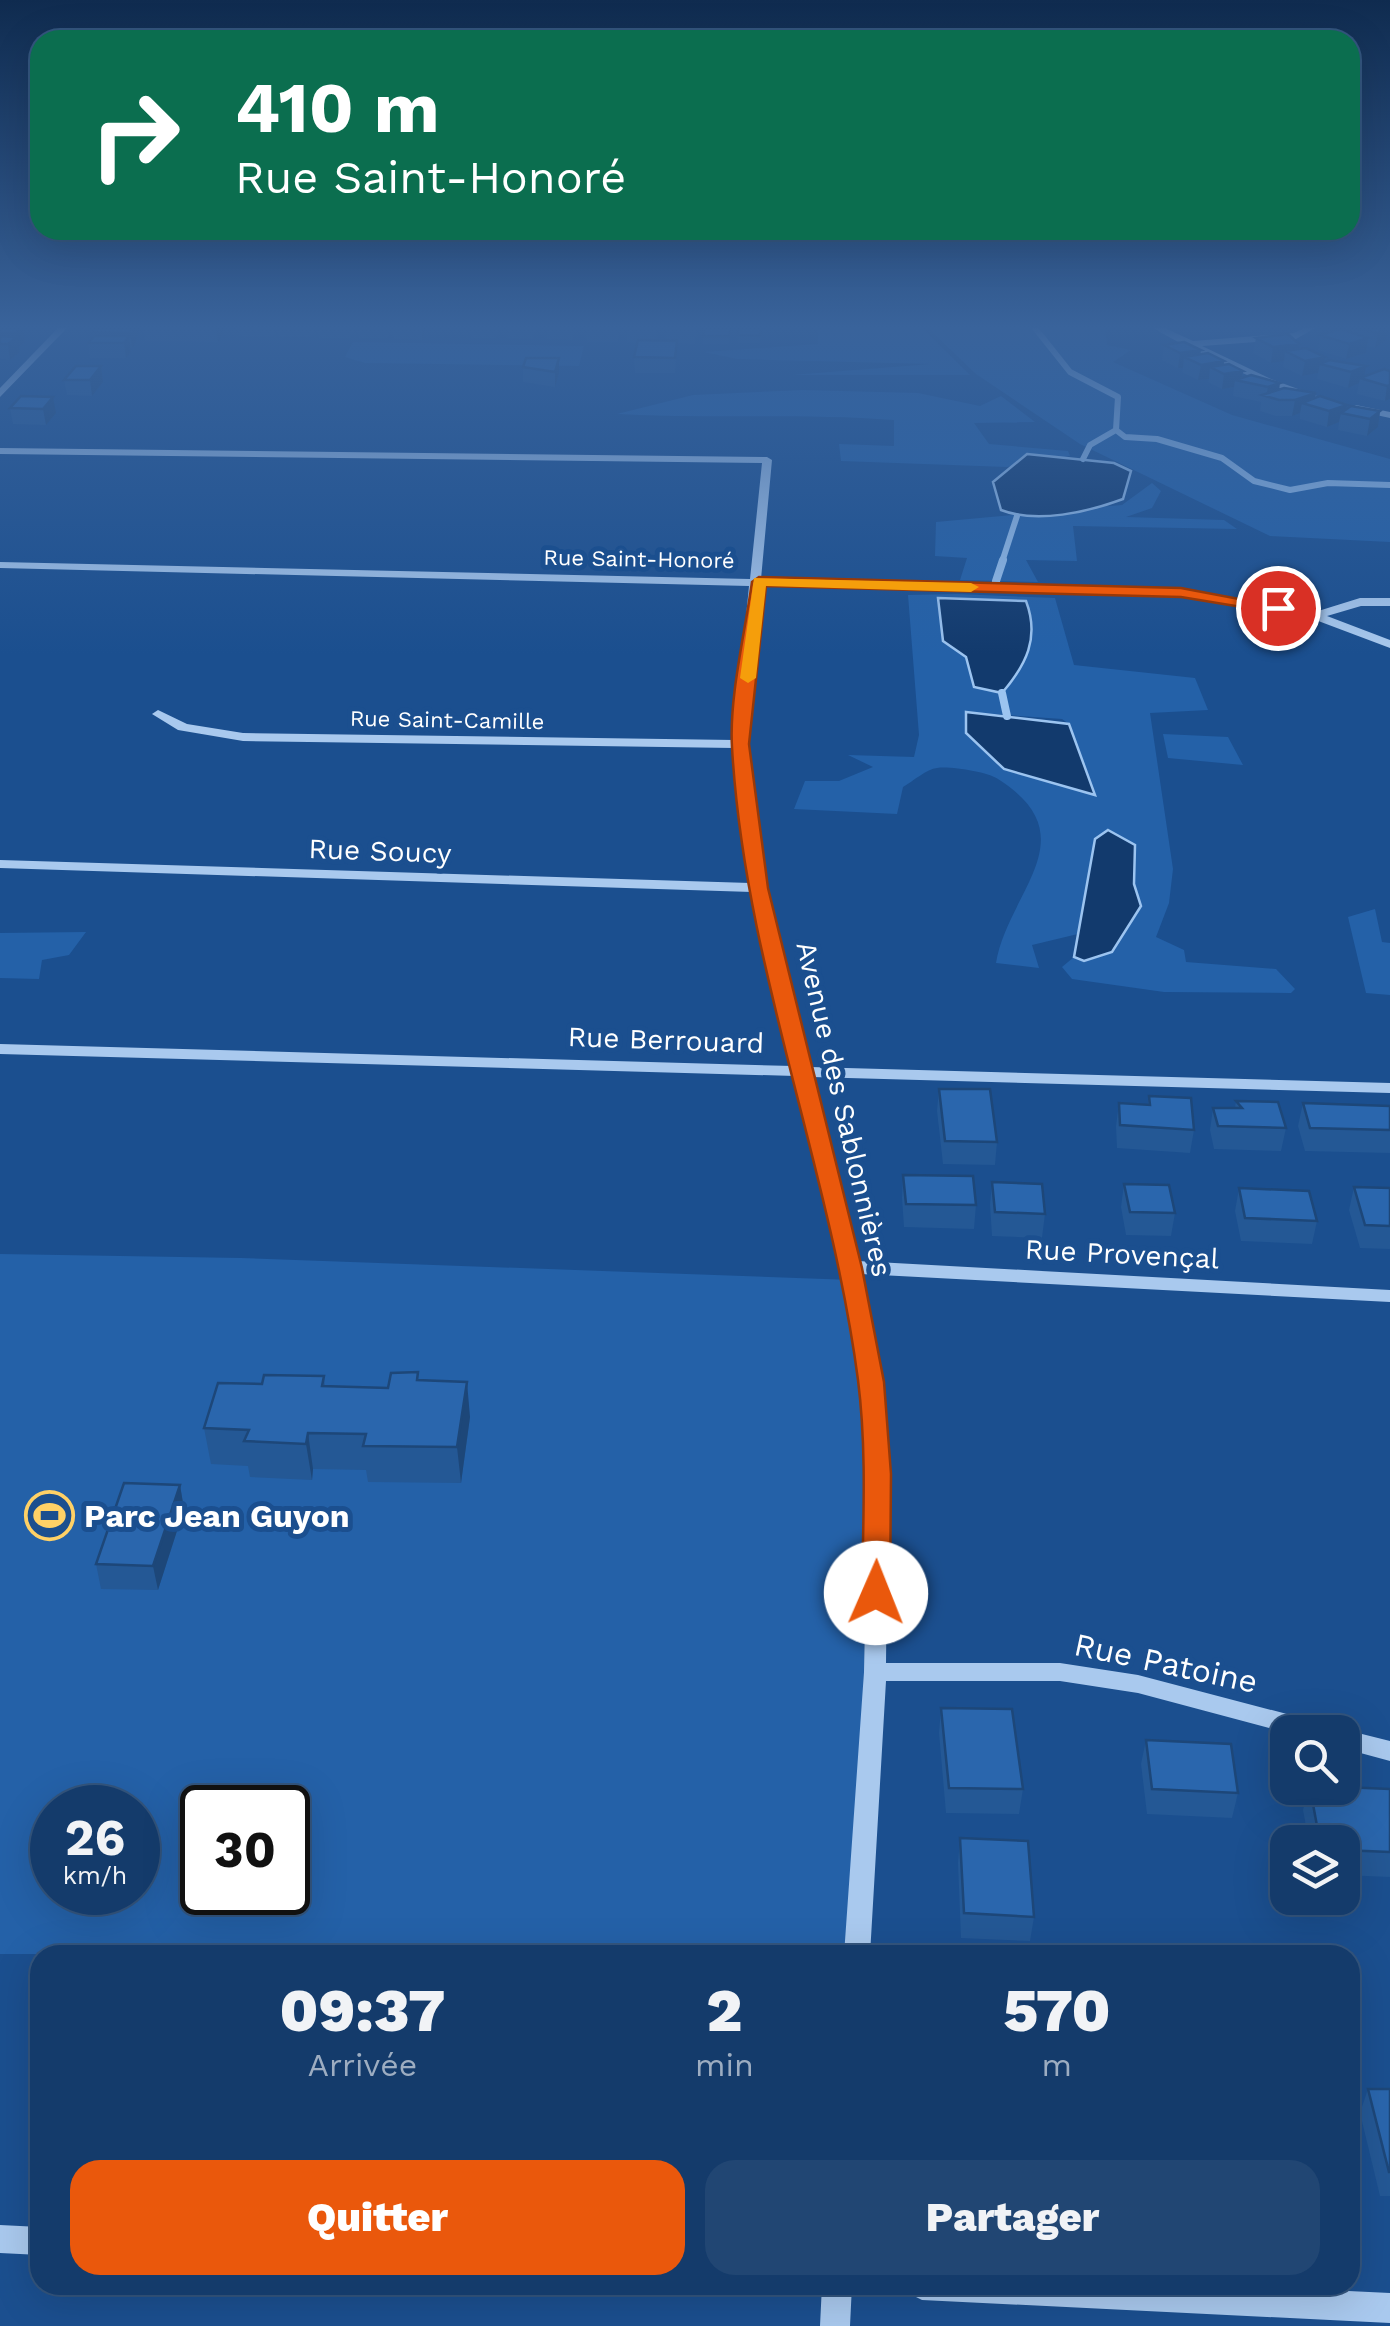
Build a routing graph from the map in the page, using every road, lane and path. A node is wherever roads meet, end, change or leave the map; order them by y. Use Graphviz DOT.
graph roads {
  1 [pos="0,451"];
  2 [pos="0,565"];
  3 [pos="759,582"];
  4 [pos="1390,602"];
  5 [pos="1316,616"];
  6 [pos="1390,644"];
  7 [pos="158,714"];
  8 [pos="740,744"];
  9 [pos="0,864"];
  10 [pos="758,888"];
  11 [pos="0,1049"];
  12 [pos="802,1072"];
  13 [pos="1390,1088"];
  14 [pos="850,1268"];
  15 [pos="1390,1296"];
  16 [pos="875,1672"];
  17 [pos="1270,1719"];
  18 [pos="1360,1743"];
  19 [pos="1390,1751"];
  20 [pos="858,1945"];
  21 [pos="0,2238"];
  22 [pos="30,2240"];
  23 [pos="837,2295"];
  24 [pos="1125,2295"];
  25 [pos="1390,2308"];
  26 [pos="835,2326"];
  1 -- 3 [label="street, Avenue des Sablonnières"];
  2 -- 3 [label="street, Rue Saint-Honoré"];
  3 -- 5 [label="street, Rue Saint-Honoré"];
  3 -- 8 [label="street, Avenue des Sablonnières"];
  4 -- 5 [label="street"];
  5 -- 6 [label="street, Rue Saint-Honoré"];
  7 -- 8 [label="street, Rue Saint-Camille"];
  8 -- 10 [label="street, Avenue des Sablonnières"];
  9 -- 10 [label="street, Rue Soucy"];
  10 -- 12 [label="street, Avenue des Sablonnières"];
  11 -- 12 [label="street, Rue Berrouard"];
  12 -- 13 [label="street, Rue Berrouard"];
  12 -- 14 [label="street, Avenue des Sablonnières"];
  14 -- 15 [label="street, Rue Provençal"];
  14 -- 16 [label="street, Avenue des Sablonnières"];
  16 -- 17 [label="street, Rue Patoine"];
  16 -- 20 [label="street, Avenue des Sablonnières"];
  18 -- 19 [label="street"];
  21 -- 22 [label="street"];
  23 -- 26 [label="street"];
  24 -- 25 [label="street"];
}
